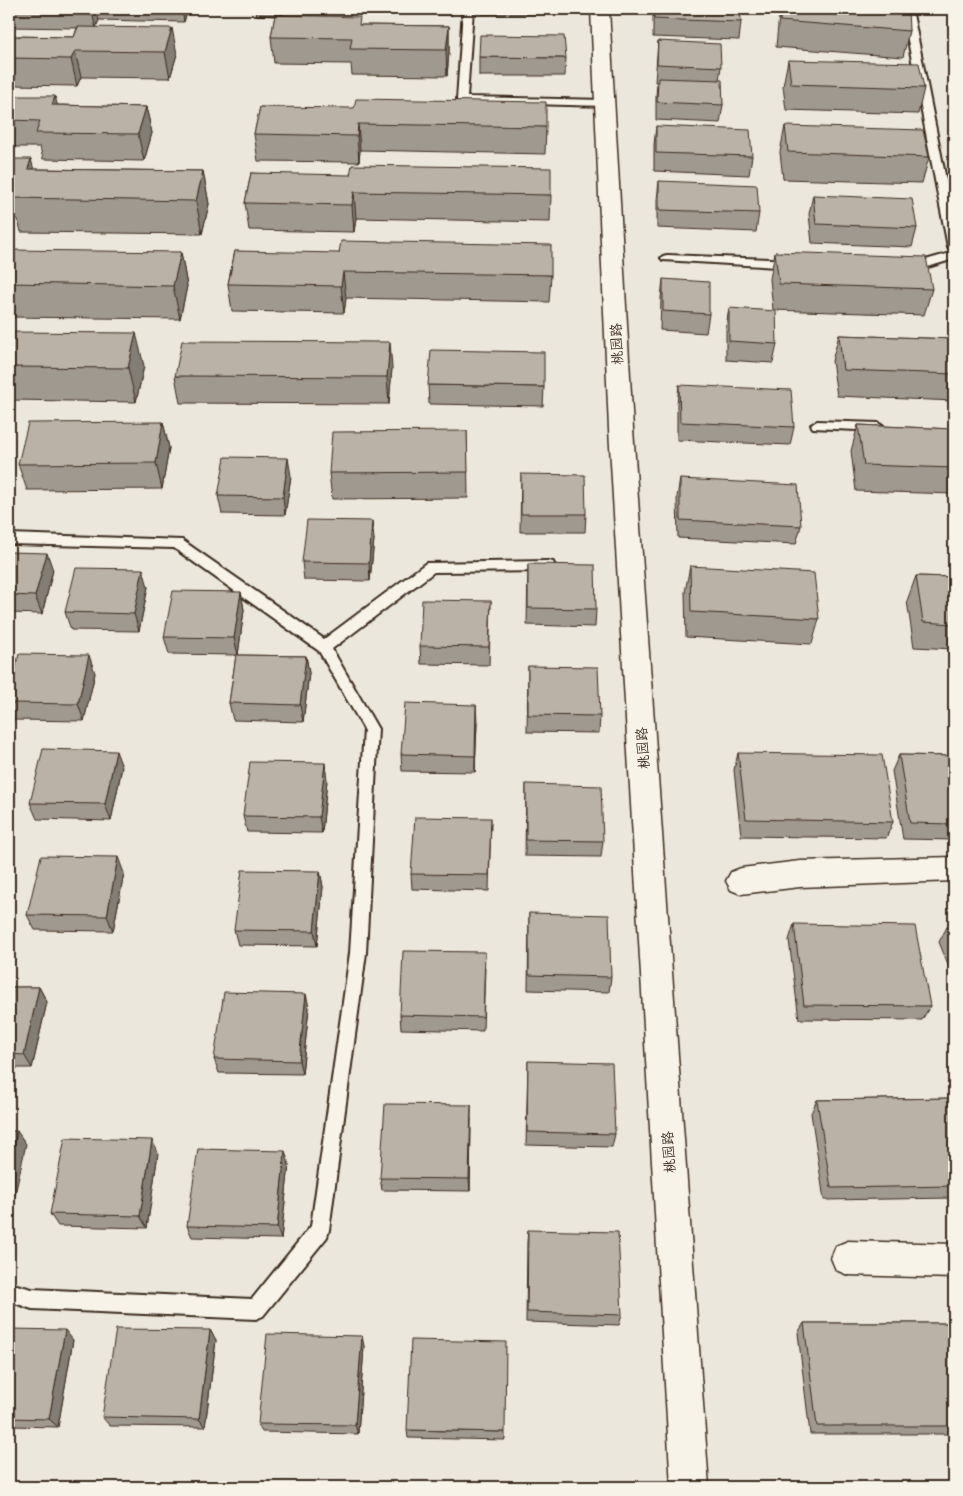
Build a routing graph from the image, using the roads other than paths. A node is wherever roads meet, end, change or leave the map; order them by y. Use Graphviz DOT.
graph roads {
  1 [pos="468,9"];
  2 [pos="600,9"];
  3 [pos="908,9"];
  4 [pos="605,103"];
  5 [pos="954,248"];
  6 [pos="954,255"];
  7 [pos="667,258"];
  8 [pos="806,265"];
  9 [pos="895,269"];
  10 [pos="817,425"];
  11 [pos="896,428"];
  12 [pos="9,539"];
  13 [pos="559,566"];
  14 [pos="324,647"];
  15 [pos="954,869"];
  16 [pos="741,881"];
  17 [pos="848,1258"];
  18 [pos="954,1261"];
  19 [pos="9,1292"];
  20 [pos="690,1487"];
  1 -- 4 [label="lane"];
  2 -- 4 [label="street, 桃园路"];
  3 -- 5 [label="lane"];
  4 -- 20 [label="street, 桃园路"];
  6 -- 9 [label="lane"];
  7 -- 8 [label="lane"];
  10 -- 11 [label="lane"];
  12 -- 14 [label="lane"];
  13 -- 14 [label="lane"];
  14 -- 19 [label="lane"];
  15 -- 16 [label="street"];
  17 -- 18 [label="street"];
}
